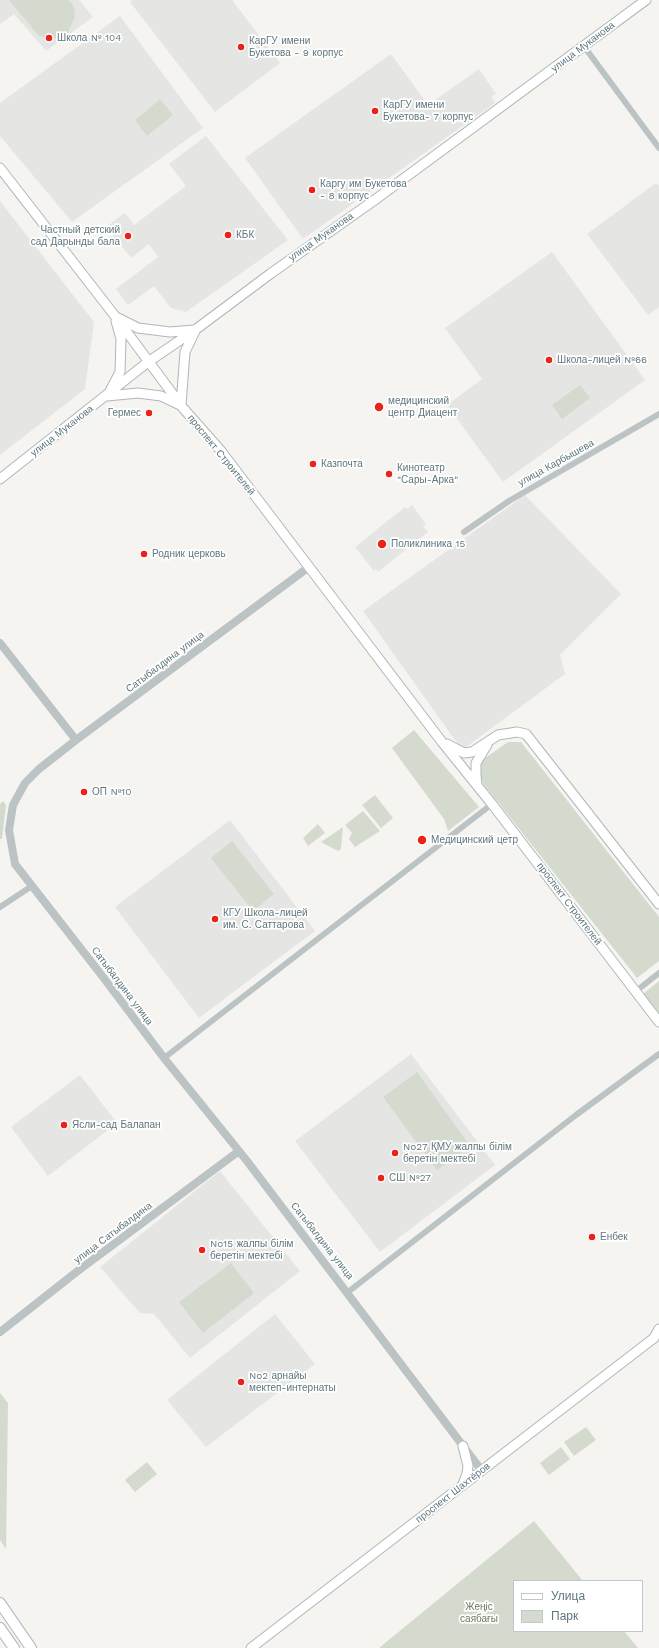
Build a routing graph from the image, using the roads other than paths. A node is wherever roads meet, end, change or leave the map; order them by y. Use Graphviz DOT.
graph roads {
  1 [pos="646,0"];
  2 [pos="583,45"];
  3 [pos="659,148"];
  4 [pos="0,168"];
  5 [pos="115,316"];
  6 [pos="196,330"];
  7 [pos="148,362"];
  8 [pos="107,396"];
  9 [pos="181,405"];
  10 [pos="659,414"];
  11 [pos="0,479"];
  12 [pos="464,532"];
  13 [pos="308,567"];
  14 [pos="0,643"];
  15 [pos="76,740"];
  16 [pos="442,742"];
  17 [pos="489,742"];
  18 [pos="478,787"];
  19 [pos="492,804"];
  20 [pos="32,886"];
  21 [pos="659,904"];
  22 [pos="0,907"];
  23 [pos="659,973"];
  24 [pos="635,992"];
  25 [pos="659,1022"];
  26 [pos="659,1054"];
  27 [pos="164,1058"];
  28 [pos="239,1151"];
  29 [pos="348,1292"];
  30 [pos="659,1329"];
  31 [pos="0,1332"];
  32 [pos="657,1341"];
  33 [pos="463,1446"];
  34 [pos="482,1471"];
  35 [pos="460,1488"];
  36 [pos="0,1603"];
  37 [pos="0,1628"];
  38 [pos="14,1648"];
  39 [pos="31,1648"];
  40 [pos="251,1648"];
  1 -- 2 [label="main road, улица Муканова"];
  2 -- 3 [label="street"];
  2 -- 6 [label="main road, улица Муканова"];
  4 -- 5 [label="main road, проспект Строителей"];
  5 -- 6 [label="main road"];
  5 -- 7 [label="main road, проспект Строителей"];
  5 -- 8 [label="main road"];
  6 -- 7 [label="main road, улица Муканова"];
  6 -- 9 [label="main road"];
  7 -- 8 [label="main road, улица Муканова"];
  7 -- 9 [label="main road, проспект Строителей"];
  8 -- 9 [label="main road"];
  8 -- 11 [label="main road, улица Муканова"];
  9 -- 13 [label="main road, проспект Строителей"];
  10 -- 12 [label="street, улица Карбышева"];
  13 -- 15 [label="street, Сатыбалдина улица"];
  13 -- 16 [label="main road, проспект Строителей"];
  14 -- 15 [label="street"];
  15 -- 20 [label="street, Сатыбалдина улица"];
  16 -- 17 [label="main road, проспект Строителей"];
  16 -- 18 [label="main road, проспект Строителей"];
  17 -- 18 [label="main road"];
  17 -- 21 [label="main road, проспект Строителей"];
  18 -- 19 [label="main road, проспект Строителей"];
  19 -- 24 [label="main road, проспект Строителей"];
  19 -- 27 [label="street"];
  20 -- 22 [label="street"];
  20 -- 27 [label="street, Сатыбалдина улица"];
  23 -- 24 [label="street"];
  24 -- 25 [label="main road, проспект Строителей"];
  26 -- 29 [label="street"];
  27 -- 28 [label="street, Сатыбалдина улица"];
  28 -- 29 [label="street, Сатыбалдина улица"];
  28 -- 31 [label="street, улица Сатыбалдина"];
  29 -- 33 [label="street, Сатыбалдина улица"];
  30 -- 32 [label="main road, проспект Шахтёров"];
  32 -- 34 [label="main road, проспект Шахтёров"];
  33 -- 34 [label="street, Сатыбалдина улица"];
  33 -- 35 [label="main road"];
  34 -- 35 [label="main road, проспект Шахтёров"];
  35 -- 40 [label="main road, проспект Шахтёров"];
  36 -- 39 [label="highway"];
  37 -- 38 [label="highway"];
}
